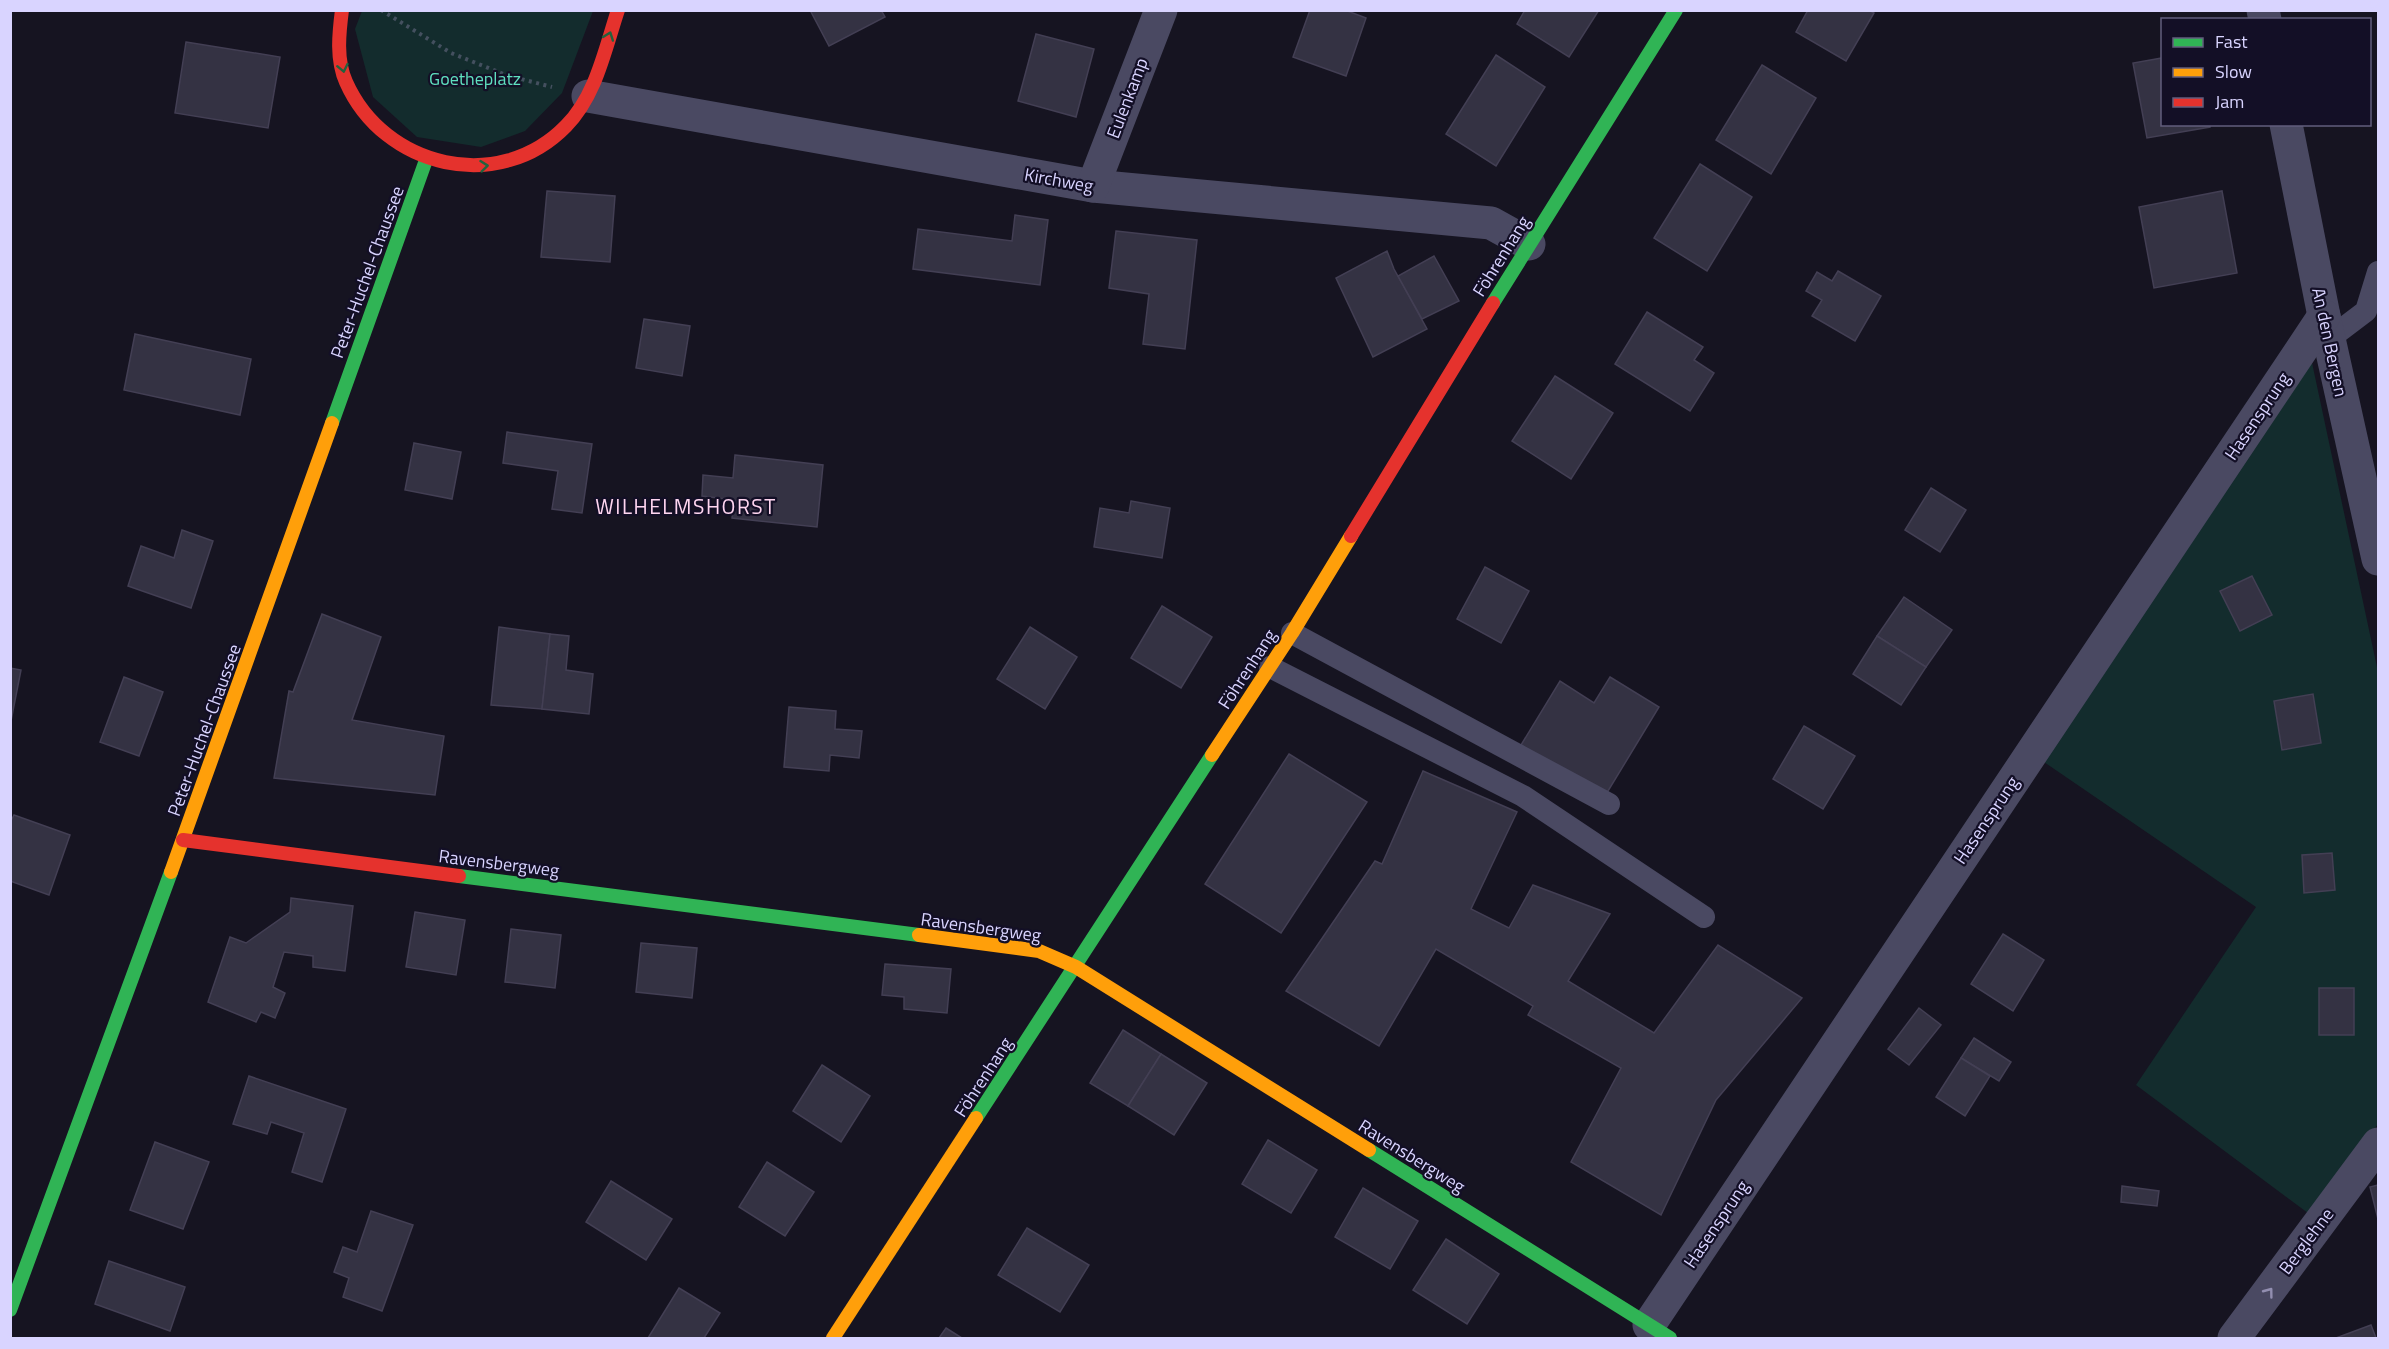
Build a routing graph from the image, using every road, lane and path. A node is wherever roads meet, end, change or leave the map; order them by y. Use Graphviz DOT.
graph roads {
  1 [pos="342,10"];
  2 [pos="381,10"];
  3 [pos="618,10"];
  4 [pos="1161,10"];
  5 [pos="1676,10"];
  6 [pos="588,96"];
  7 [pos="2286,126"];
  8 [pos="426,160"];
  9 [pos="1094,186"];
  10 [pos="1529,244"];
  11 [pos="2379,272"];
  12 [pos="2327,328"];
  13 [pos="2379,559"];
  14 [pos="1292,633"];
  15 [pos="1270,667"];
  16 [pos="1609,804"];
  17 [pos="183,840"];
  18 [pos="1704,917"];
  19 [pos="1076,967"];
  20 [pos="2379,1144"];
  21 [pos="10,1310"];
  22 [pos="1659,1332"];
  23 [pos="833,1338"];
  24 [pos="2234,1338"];
  1 -- 8 [label="street, one-way"];
  2 -- 6 [label="path"];
  6 -- 3 [label="street, one-way"];
  4 -- 9 [label="street, Eulenkamp"];
  5 -- 10 [label="street, Föhrenhang"];
  8 -- 6 [label="street, one-way"];
  6 -- 9 [label="street, Kirchweg"];
  7 -- 12 [label="street, An den Bergen"];
  8 -- 17 [label="street, Peter-Huchel-Chaussee"];
  9 -- 10 [label="street, Kirchweg"];
  10 -- 14 [label="street, Föhrenhang"];
  11 -- 12 [label="lane"];
  12 -- 13 [label="street, An den Bergen"];
  12 -- 22 [label="street, Hasensprung"];
  14 -- 15 [label="street, Föhrenhang"];
  14 -- 16 [label="lane"];
  15 -- 18 [label="lane"];
  15 -- 19 [label="street, Föhrenhang"];
  17 -- 19 [label="street, Ravensbergweg"];
  17 -- 21 [label="street, Peter-Huchel-Chaussee"];
  19 -- 22 [label="street, Ravensbergweg"];
  19 -- 23 [label="street, Föhrenhang"];
  24 -- 20 [label="street, Berglehne, one-way"];
}
